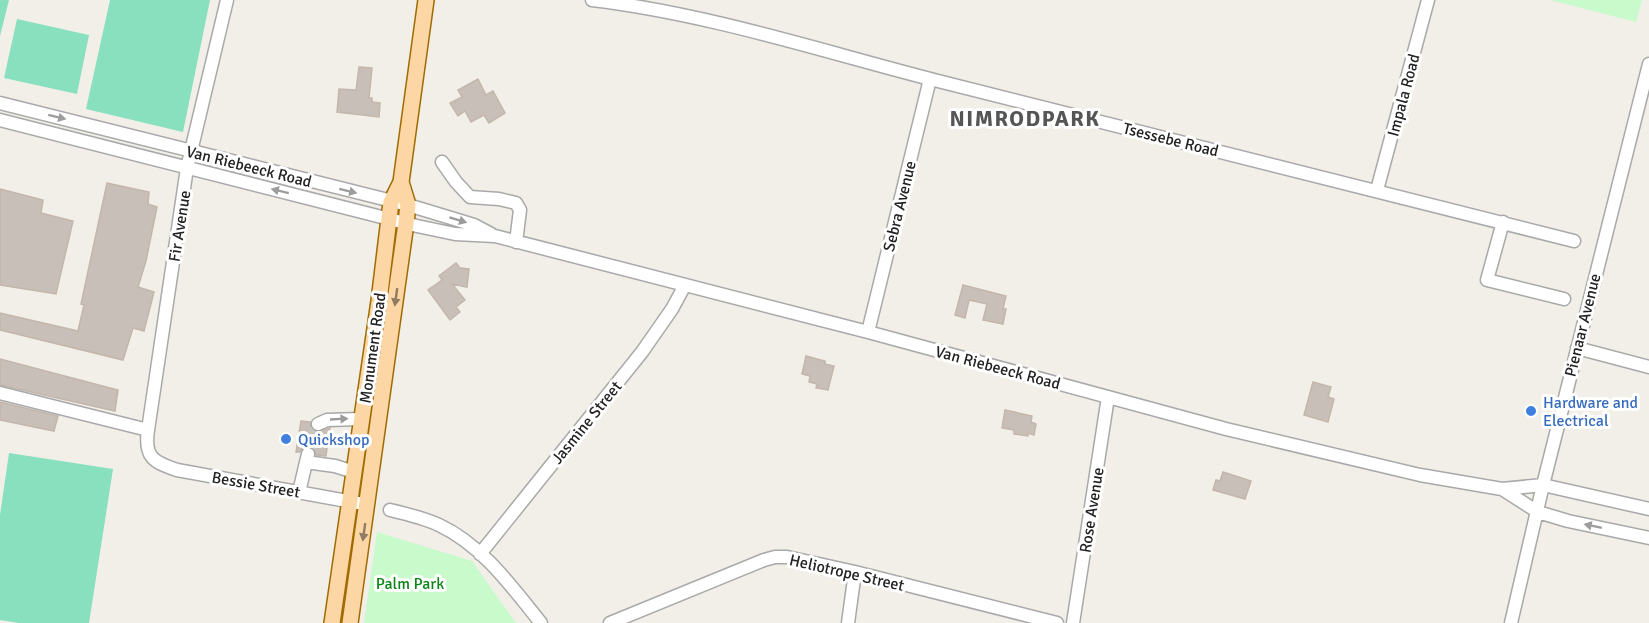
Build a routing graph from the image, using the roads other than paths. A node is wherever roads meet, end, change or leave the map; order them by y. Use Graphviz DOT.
graph roads {
  1 [pos="227,0"];
  2 [pos="426,0"];
  3 [pos="592,0"];
  4 [pos="1428,0"];
  5 [pos="655,4"];
  6 [pos="1649,64"];
  7 [pos="930,78"];
  8 [pos="0,103"];
  9 [pos="0,120"];
  10 [pos="191,152"];
  11 [pos="442,162"];
  12 [pos="187,168"];
  13 [pos="401,182"];
  14 [pos="1377,190"];
  15 [pos="391,202"];
  16 [pos="408,205"];
  17 [pos="389,219"];
  18 [pos="1503,222"];
  19 [pos="406,223"];
  20 [pos="495,236"];
  21 [pos="1575,241"];
  22 [pos="516,242"];
  23 [pos="685,285"];
  24 [pos="1564,299"];
  25 [pos="868,332"];
  26 [pos="1577,348"];
  27 [pos="1649,367"];
  28 [pos="0,393"];
  29 [pos="1108,398"];
  30 [pos="361,419"];
  31 [pos="318,424"];
  32 [pos="148,430"];
  33 [pos="149,454"];
  34 [pos="354,472"];
  35 [pos="1543,485"];
  36 [pos="1502,489"];
  37 [pos="299,492"];
  38 [pos="350,501"];
  39 [pos="368,505"];
  40 [pos="1649,509"];
  41 [pos="390,510"];
  42 [pos="1538,512"];
  43 [pos="1649,537"];
  44 [pos="480,554"];
  45 [pos="855,572"];
  46 [pos="1040,621"];
  47 [pos="332,623"];
  48 [pos="350,623"];
  49 [pos="541,623"];
  50 [pos="610,623"];
  51 [pos="848,623"];
  52 [pos="1055,623"];
  53 [pos="1073,623"];
  54 [pos="1511,623"];
  1 -- 10 [label="street, Fir Avenue"];
  2 -- 13 [label="main road, Monument Road"];
  3 -- 5 [label="street, Tsessebe Road"];
  4 -- 14 [label="street, Impala Road"];
  5 -- 7 [label="street, Tsessebe Road"];
  6 -- 26 [label="street, Pienaar Avenue"];
  7 -- 14 [label="street, Tsessebe Road"];
  7 -- 25 [label="street, Sebra Avenue"];
  8 -- 10 [label="street, Van Riebeeck Road, one-way"];
  9 -- 12 [label="street, Van Riebeeck Road"];
  10 -- 12 [label="street, Fir Avenue"];
  10 -- 15 [label="street, Van Riebeeck Road, one-way"];
  11 -- 22 [label="street"];
  17 -- 12 [label="street, Van Riebeeck Road, one-way"];
  12 -- 32 [label="street, Fir Avenue"];
  13 -- 15 [label="main road, Monument Road"];
  13 -- 16 [label="main road, Monument Road"];
  14 -- 18 [label="street, Tsessebe Road"];
  15 -- 16 [label="street, Van Riebeeck Road"];
  15 -- 17 [label="main road, Monument Road"];
  16 -- 19 [label="main road, Monument Road"];
  16 -- 20 [label="street, Van Riebeeck Road, one-way"];
  17 -- 19 [label="street, Van Riebeeck Road"];
  17 -- 30 [label="main road, Monument Road"];
  18 -- 21 [label="street, Tsessebe Road"];
  18 -- 24 [label="street"];
  19 -- 20 [label="street, Van Riebeeck Road"];
  19 -- 39 [label="main road, Monument Road, one-way"];
  20 -- 22 [label="street, Van Riebeeck Road"];
  22 -- 23 [label="street, Van Riebeeck Road"];
  23 -- 25 [label="street, Van Riebeeck Road"];
  23 -- 44 [label="street, Jasmine Street"];
  25 -- 29 [label="street, Van Riebeeck Road"];
  26 -- 27 [label="street"];
  26 -- 35 [label="street, Pienaar Avenue"];
  28 -- 32 [label="street"];
  29 -- 36 [label="street, Van Riebeeck Road"];
  29 -- 53 [label="street, Rose Avenue"];
  31 -- 30 [label="street, one-way"];
  30 -- 34 [label="main road, Monument Road"];
  32 -- 33 [label="street, Fir Avenue"];
  33 -- 37 [label="street, Bessie Street"];
  34 -- 37 [label="street"];
  34 -- 38 [label="main road, Monument Road"];
  35 -- 36 [label="street, Van Riebeeck Road"];
  35 -- 40 [label="street, Van Riebeeck Road"];
  35 -- 42 [label="street, Pienaar Avenue"];
  36 -- 42 [label="street, Van Riebeeck Road"];
  37 -- 38 [label="street, Bessie Street"];
  38 -- 39 [label="street, Bessie Street"];
  38 -- 47 [label="main road, Monument Road"];
  39 -- 48 [label="main road, Monument Road, one-way"];
  41 -- 44 [label="street"];
  43 -- 42 [label="street, Van Riebeeck Road, one-way"];
  42 -- 54 [label="street, Pienaar Avenue"];
  44 -- 49 [label="street"];
  45 -- 46 [label="street, Heliotrope Street"];
  45 -- 50 [label="street, Heliotrope Street"];
  45 -- 51 [label="street"];
  46 -- 52 [label="street, Heliotrope Street"];
}
